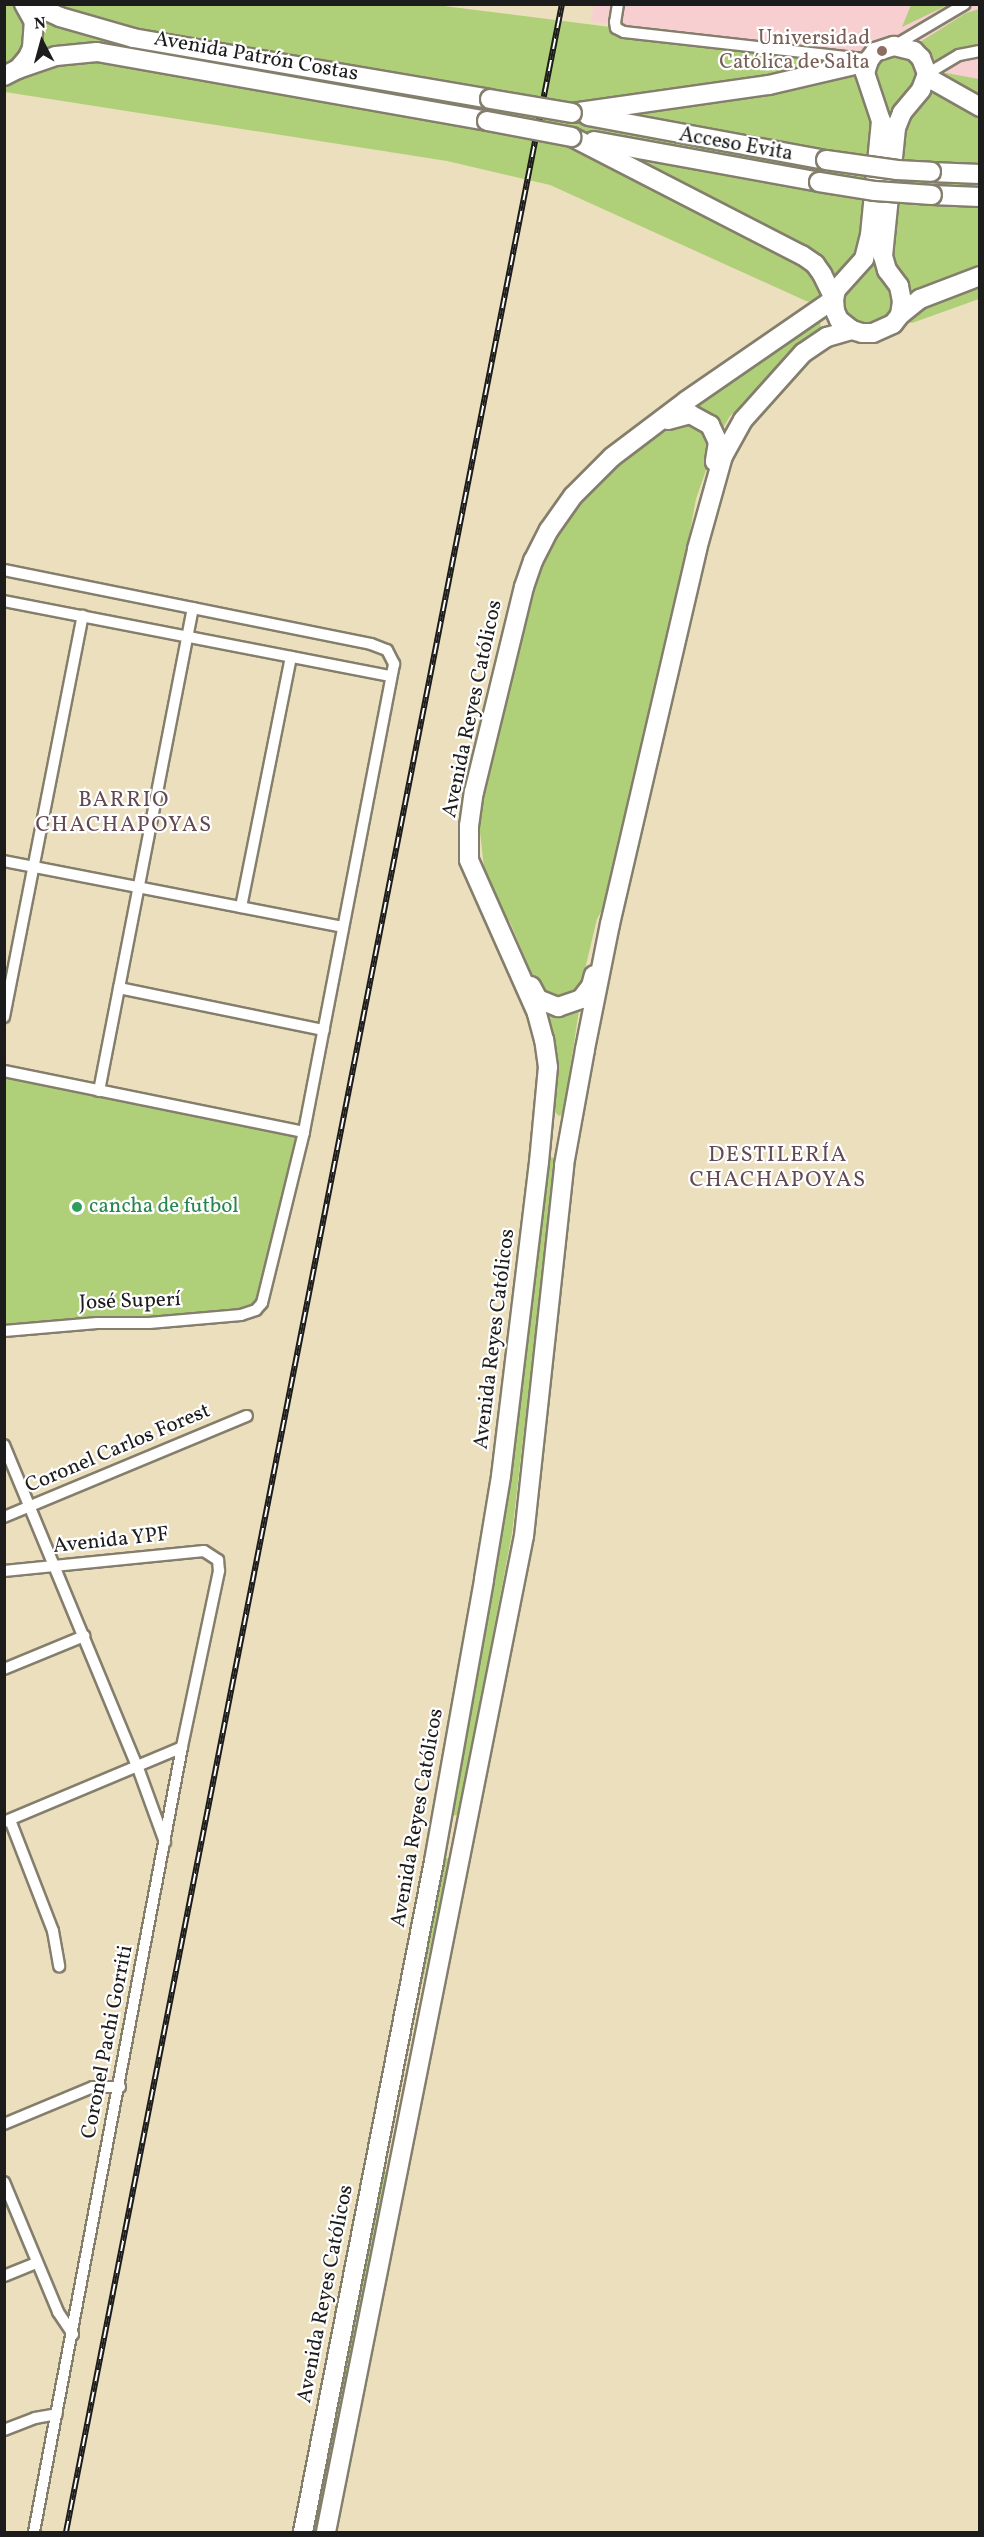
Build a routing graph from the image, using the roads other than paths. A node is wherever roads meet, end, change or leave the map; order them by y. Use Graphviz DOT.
graph roads {
  1 [pos="24,4"];
  2 [pos="31,4"];
  3 [pos="618,4"];
  4 [pos="965,4"];
  5 [pos="894,46"];
  6 [pos="980,51"];
  7 [pos="869,61"];
  8 [pos="11,72"];
  9 [pos="927,76"];
  10 [pos="490,99"];
  11 [pos="980,107"];
  12 [pos="572,113"];
  13 [pos="487,121"];
  14 [pos="572,137"];
  15 [pos="980,174"];
  16 [pos="980,197"];
  17 [pos="980,276"];
  18 [pos="834,299"];
  19 [pos="900,315"];
  20 [pos="852,330"];
  21 [pos="659,423"];
  22 [pos="697,549"];
  23 [pos="4,570"];
  24 [pos="4,601"];
  25 [pos="193,608"];
  26 [pos="83,616"];
  27 [pos="187,636"];
  28 [pos="291,657"];
  29 [pos="391,676"];
  30 [pos="4,861"];
  31 [pos="33,867"];
  32 [pos="138,886"];
  33 [pos="242,907"];
  34 [pos="494,915"];
  35 [pos="610,924"];
  36 [pos="344,927"];
  37 [pos="119,988"];
  38 [pos="4,1017"];
  39 [pos="324,1030"];
  40 [pos="4,1071"];
  41 [pos="99,1091"];
  42 [pos="304,1132"];
  43 [pos="4,1331"];
  44 [pos="247,1416"];
  45 [pos="4,1444"];
  46 [pos="31,1506"];
  47 [pos="4,1517"];
  48 [pos="218,1560"];
  49 [pos="55,1566"];
  50 [pos="4,1571"];
  51 [pos="84,1636"];
  52 [pos="4,1669"];
  53 [pos="182,1747"];
  54 [pos="138,1768"];
  55 [pos="7,1821"];
  56 [pos="165,1842"];
  57 [pos="59,1966"];
  58 [pos="120,2087"];
  59 [pos="4,2124"];
  60 [pos="4,2182"];
  61 [pos="37,2262"];
  62 [pos="4,2276"];
  63 [pos="73,2334"];
  64 [pos="57,2414"];
  65 [pos="4,2430"];
  66 [pos="34,2532"];
  67 [pos="303,2532"];
  68 [pos="326,2532"];
  1 -- 8 [label="main road"];
  2 -- 10 [label="main road, Avenida Patrón Costas"];
  3 -- 7 [label="street"];
  4 -- 5 [label="street"];
  5 -- 7 [label="main road"];
  5 -- 9 [label="main road"];
  6 -- 9 [label="street"];
  7 -- 12 [label="main road"];
  7 -- 18 [label="main road, Avenida Reyes Católicos"];
  8 -- 13 [label="main road, Avenida Patrón Costas"];
  9 -- 11 [label="main road"];
  9 -- 19 [label="main road"];
  10 -- 12 [label="main road, Acceso Evita, bridge"];
  12 -- 15 [label="main road, Acceso Evita, bridge"];
  13 -- 14 [label="main road, Acceso Evita, bridge"];
  14 -- 16 [label="main road, Acceso Evita, bridge"];
  14 -- 18 [label="main road"];
  17 -- 19 [label="main road"];
  18 -- 20 [label="main road"];
  18 -- 21 [label="main road, Avenida Reyes Católicos"];
  19 -- 20 [label="main road"];
  20 -- 22 [label="main road"];
  21 -- 22 [label="main road"];
  21 -- 34 [label="main road, Avenida Reyes Católicos"];
  22 -- 35 [label="main road"];
  23 -- 25 [label="street"];
  24 -- 26 [label="street"];
  25 -- 27 [label="street"];
  25 -- 29 [label="street"];
  26 -- 27 [label="street"];
  26 -- 31 [label="street"];
  27 -- 28 [label="street"];
  27 -- 32 [label="street"];
  28 -- 29 [label="street"];
  28 -- 33 [label="street"];
  29 -- 36 [label="street"];
  30 -- 31 [label="street"];
  31 -- 32 [label="street"];
  31 -- 38 [label="street"];
  32 -- 33 [label="street"];
  32 -- 37 [label="street"];
  33 -- 36 [label="street"];
  34 -- 35 [label="main road"];
  34 -- 67 [label="main road, Avenida Reyes Católicos"];
  35 -- 68 [label="main road"];
  36 -- 39 [label="street"];
  37 -- 39 [label="street"];
  37 -- 41 [label="street"];
  39 -- 42 [label="street"];
  40 -- 41 [label="street"];
  41 -- 42 [label="street"];
  42 -- 43 [label="street, José Superí"];
  44 -- 46 [label="street, Coronel Carlos Forest"];
  45 -- 46 [label="street"];
  46 -- 47 [label="street, Coronel Carlos Forest"];
  46 -- 49 [label="street"];
  48 -- 49 [label="street, Avenida YPF"];
  48 -- 53 [label="street, Coronel Pachi Gorriti"];
  49 -- 50 [label="street, Avenida YPF"];
  49 -- 51 [label="street"];
  51 -- 52 [label="street"];
  51 -- 54 [label="street"];
  53 -- 54 [label="street"];
  53 -- 56 [label="street, Coronel Pachi Gorriti"];
  54 -- 55 [label="street"];
  54 -- 56 [label="street"];
  55 -- 57 [label="street"];
  56 -- 58 [label="street, Coronel Pachi Gorriti"];
  58 -- 59 [label="street"];
  58 -- 63 [label="street, Coronel Pachi Gorriti"];
  60 -- 61 [label="street"];
  61 -- 62 [label="street"];
  61 -- 63 [label="street"];
  63 -- 64 [label="street, Coronel Pachi Gorriti"];
  64 -- 65 [label="street"];
  64 -- 66 [label="street, Coronel Pachi Gorriti"];
}
